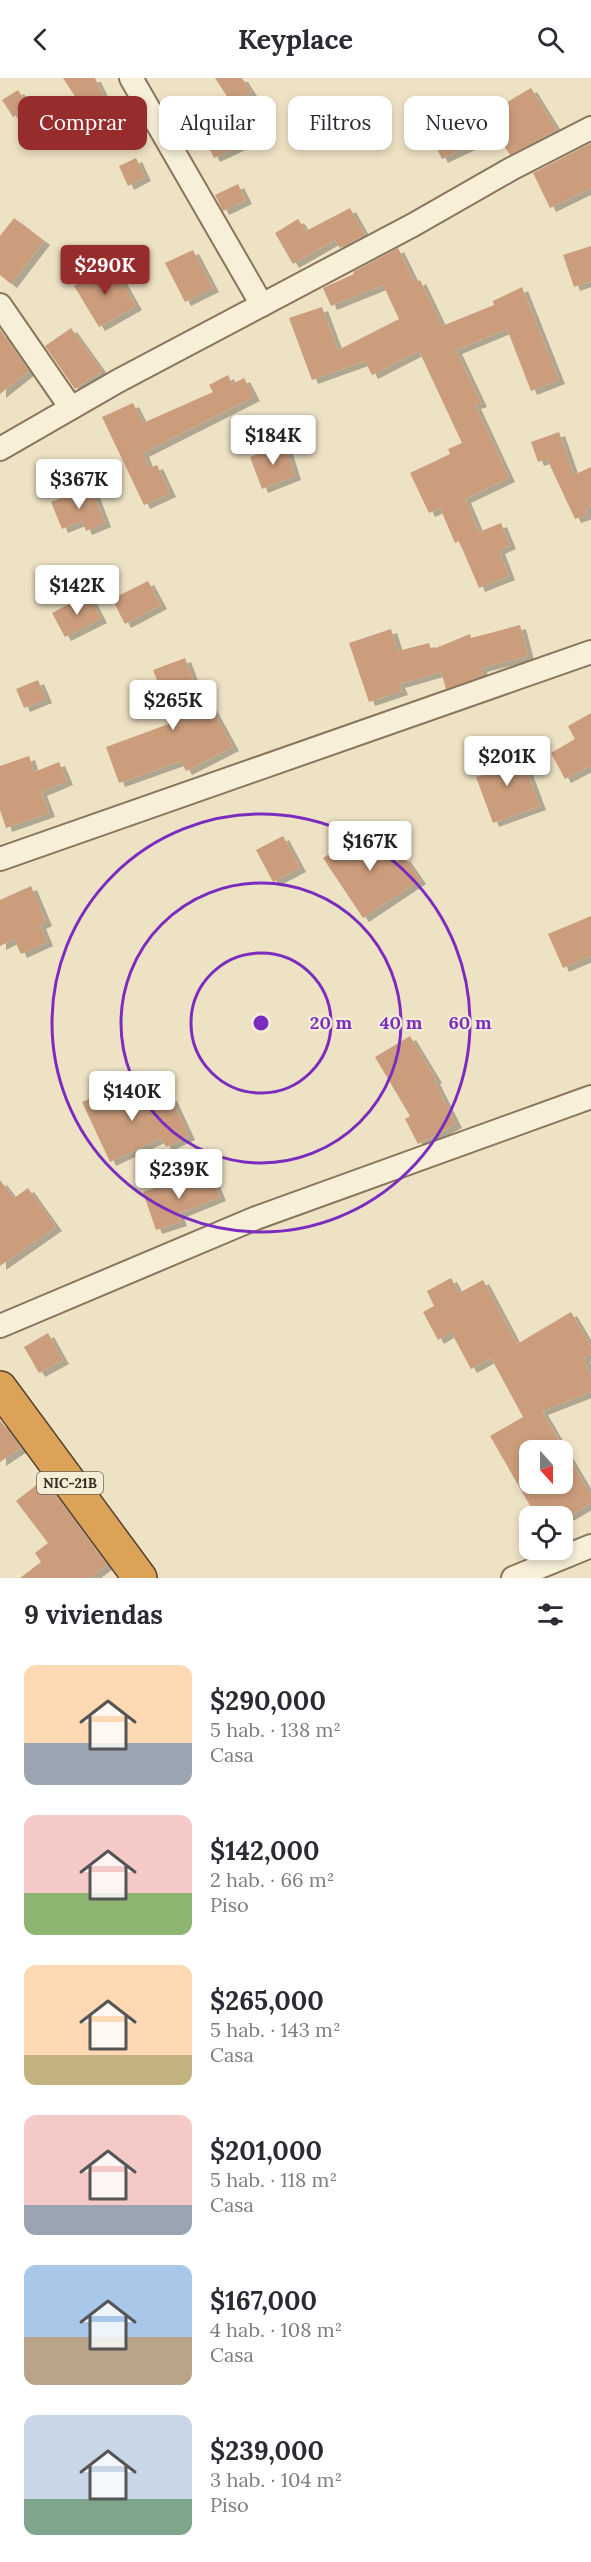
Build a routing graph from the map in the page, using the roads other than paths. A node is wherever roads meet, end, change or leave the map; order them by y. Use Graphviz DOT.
graph roads {
  1 [pos="131,78"];
  2 [pos="591,128"];
  3 [pos="0,305"];
  4 [pos="262,305"];
  5 [pos="71,408"];
  6 [pos="0,449"];
  7 [pos="591,652"];
  8 [pos="0,859"];
  9 [pos="591,1097"];
  10 [pos="0,1326"];
  11 [pos="0,1388"];
  12 [pos="591,1546"];
  13 [pos="140,1578"];
  14 [pos="513,1578"];
  1 -- 4 [label="street"];
  2 -- 4 [label="street"];
  3 -- 5 [label="street"];
  4 -- 5 [label="street"];
  5 -- 6 [label="street"];
  7 -- 8 [label="street"];
  9 -- 10 [label="street"];
  11 -- 13 [label="highway, NIC-21B"];
  12 -- 14 [label="street"];
}
